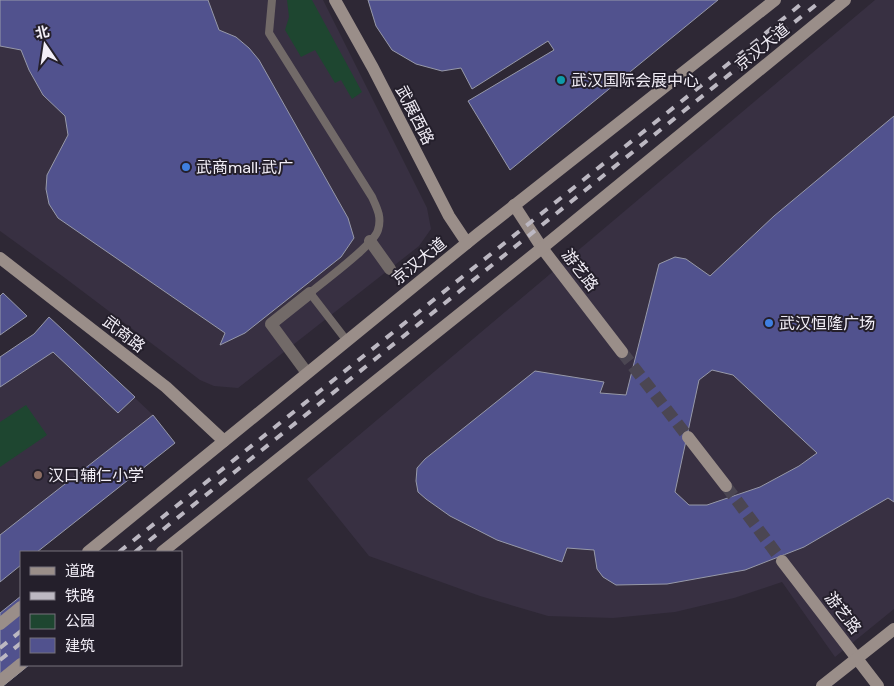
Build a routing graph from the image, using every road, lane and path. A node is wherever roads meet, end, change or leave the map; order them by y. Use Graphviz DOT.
graph roads {
  1 [pos="272,0"];
  2 [pos="335,0"];
  3 [pos="775,0"];
  4 [pos="845,0"];
  5 [pos="514,206"];
  6 [pos="370,241"];
  7 [pos="467,243"];
  8 [pos="542,248"];
  9 [pos="0,258"];
  10 [pos="390,269"];
  11 [pos="310,293"];
  12 [pos="347,341"];
  13 [pos="622,352"];
  14 [pos="307,373"];
  15 [pos="688,437"];
  16 [pos="224,441"];
  17 [pos="726,486"];
  18 [pos="89,551"];
  19 [pos="163,551"];
  20 [pos="782,561"];
  21 [pos="20,608"];
  22 [pos="0,624"];
  23 [pos="894,629"];
  24 [pos="858,658"];
  25 [pos="20,665"];
  26 [pos="0,681"];
  27 [pos="822,686"];
  28 [pos="878,686"];
  1 -- 6 [label="lane"];
  2 -- 7 [label="main road, 武展西路"];
  3 -- 5 [label="main road, 京汉大道"];
  4 -- 8 [label="main road, 京汉大道"];
  5 -- 7 [label="main road, 京汉大道"];
  5 -- 8 [label="main road, 游艺路"];
  6 -- 10 [label="street"];
  6 -- 11 [label="lane"];
  7 -- 12 [label="main road, 京汉大道"];
  8 -- 13 [label="main road, 游艺路"];
  8 -- 19 [label="main road, 京汉大道"];
  9 -- 16 [label="main road, 武商路"];
  11 -- 12 [label="lane"];
  11 -- 14 [label="street"];
  12 -- 14 [label="main road, 京汉大道"];
  14 -- 16 [label="main road, 京汉大道"];
  15 -- 17 [label="main road"];
  16 -- 18 [label="main road, 京汉大道"];
  20 -- 24 [label="main road, 游艺路"];
  21 -- 22 [label="main road"];
  23 -- 24 [label="main road"];
  24 -- 27 [label="main road"];
  24 -- 28 [label="main road, 游艺路"];
  25 -- 26 [label="main road"];
}
